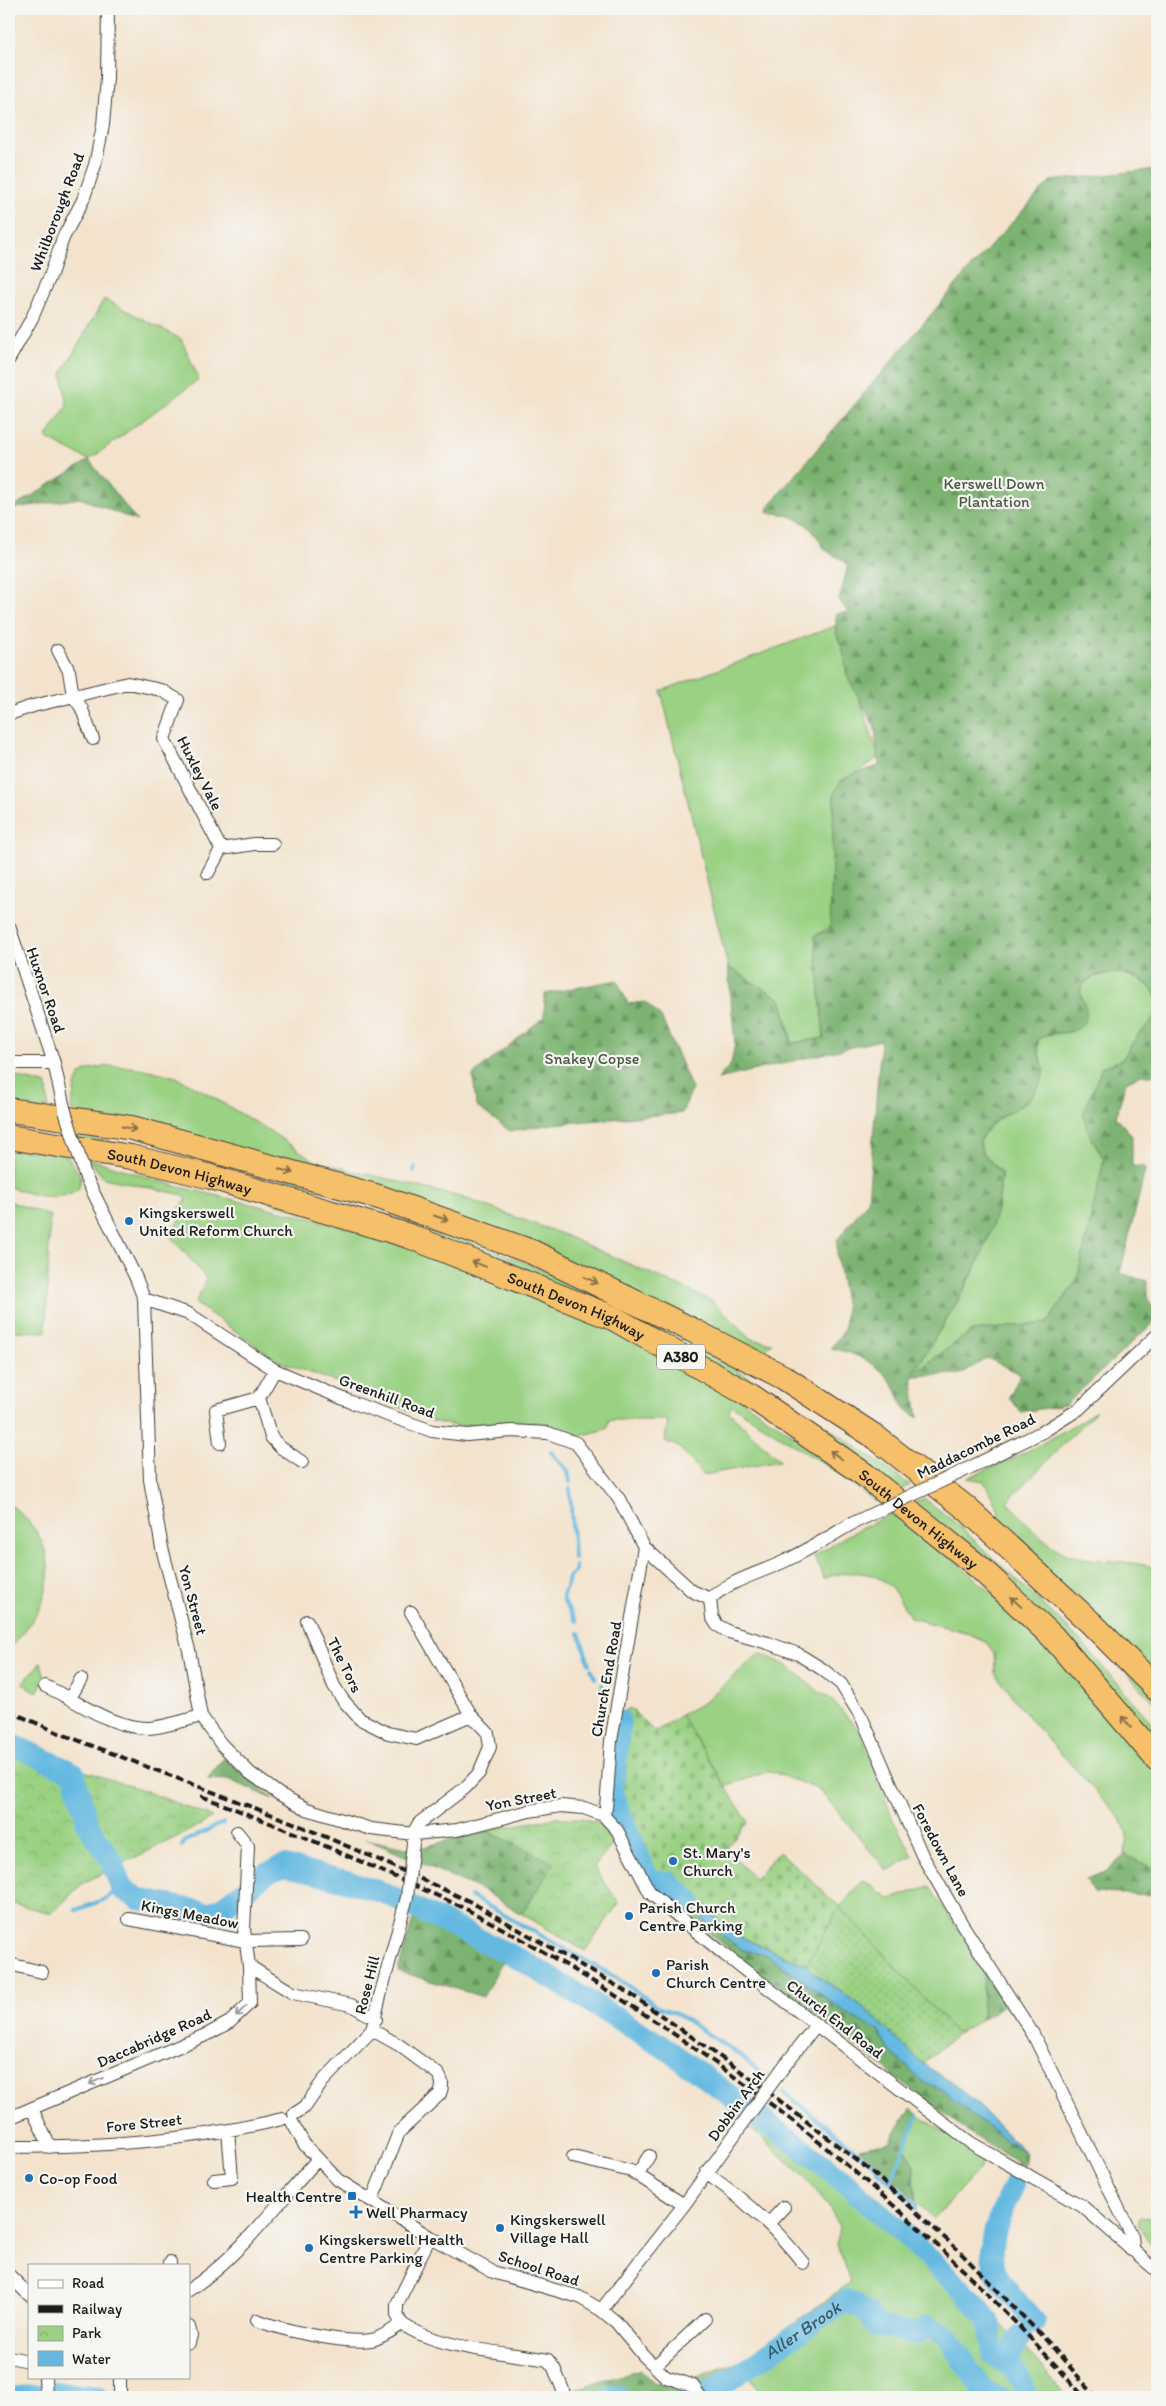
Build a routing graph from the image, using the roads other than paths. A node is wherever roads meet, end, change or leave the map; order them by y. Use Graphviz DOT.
graph roads {
  1 [pos="108,9"];
  2 [pos="9,359"];
  3 [pos="58,650"];
  4 [pos="74,696"];
  5 [pos="9,714"];
  6 [pos="93,739"];
  7 [pos="273,844"];
  8 [pos="221,849"];
  9 [pos="208,873"];
  10 [pos="9,926"];
  11 [pos="54,1063"];
  12 [pos="9,1064"];
  13 [pos="9,1110"];
  14 [pos="9,1137"];
  15 [pos="144,1299"];
  16 [pos="1157,1335"];
  17 [pos="275,1370"];
  18 [pos="258,1398"];
  19 [pos="220,1443"];
  20 [pos="302,1462"];
  21 [pos="644,1547"];
  22 [pos="710,1599"];
  23 [pos="411,1612"];
  24 [pos="307,1621"];
  25 [pos="81,1679"];
  26 [pos="45,1686"];
  27 [pos="1157,1690"];
  28 [pos="70,1698"];
  29 [pos="472,1715"];
  30 [pos="201,1716"];
  31 [pos="1157,1759"];
  32 [pos="603,1815"];
  33 [pos="237,1832"];
  34 [pos="414,1839"];
  35 [pos="129,1919"];
  36 [pos="301,1940"];
  37 [pos="245,1941"];
  38 [pos="9,1964"];
  39 [pos="249,1966"];
  40 [pos="42,1972"];
  41 [pos="374,2024"];
  42 [pos="816,2025"];
  43 [pos="32,2109"];
  44 [pos="9,2118"];
  45 [pos="289,2118"];
  46 [pos="228,2130"];
  47 [pos="9,2147"];
  48 [pos="50,2147"];
  49 [pos="649,2156"];
  50 [pos="574,2158"];
  51 [pos="318,2160"];
  52 [pos="706,2173"];
  53 [pos="637,2175"];
  54 [pos="214,2180"];
  55 [pos="372,2200"];
  56 [pos="684,2205"];
  57 [pos="784,2207"];
  58 [pos="769,2223"];
  59 [pos="430,2237"];
  60 [pos="1131,2250"];
  61 [pos="803,2263"];
  62 [pos="1157,2271"];
  63 [pos="9,2275"];
  64 [pos="190,2289"];
  65 [pos="28,2294"];
  66 [pos="601,2310"];
  67 [pos="704,2319"];
  68 [pos="257,2320"];
  69 [pos="402,2324"];
  70 [pos="9,2357"];
  71 [pos="28,2361"];
  72 [pos="655,2366"];
  73 [pos="120,2378"];
  74 [pos="563,2390"];
  75 [pos="697,2392"];
  76 [pos="120,2393"];
  1 -- 2 [label="street, Whilborough Road"];
  3 -- 4 [label="street"];
  4 -- 5 [label="street, Huxley Vale"];
  4 -- 6 [label="street"];
  4 -- 8 [label="street, Huxley Vale"];
  7 -- 8 [label="street"];
  8 -- 9 [label="street"];
  10 -- 11 [label="street, Huxnor Road"];
  11 -- 12 [label="street"];
  11 -- 15 [label="street, Yon Street, bridge"];
  13 -- 27 [label="highway, South Devon Highway / A380, one-way"];
  31 -- 14 [label="highway, South Devon Highway / A380, one-way"];
  15 -- 17 [label="street, Greenhill Road"];
  15 -- 30 [label="street, Yon Street"];
  16 -- 22 [label="street, Maddacombe Road, bridge"];
  17 -- 18 [label="street"];
  17 -- 21 [label="street, Greenhill Road"];
  18 -- 19 [label="street"];
  18 -- 20 [label="street"];
  21 -- 22 [label="street"];
  21 -- 32 [label="street, Church End Road"];
  22 -- 60 [label="street, Foredown Lane"];
  23 -- 29 [label="street"];
  24 -- 29 [label="street, The Tors"];
  25 -- 28 [label="street"];
  26 -- 28 [label="street"];
  28 -- 30 [label="street"];
  29 -- 34 [label="street"];
  30 -- 34 [label="street, Yon Street"];
  32 -- 34 [label="street, Yon Street"];
  32 -- 42 [label="street, Church End Road"];
  33 -- 37 [label="street, Daccabridge Road"];
  34 -- 41 [label="street, Rose Hill, bridge"];
  35 -- 37 [label="street, Kings Meadow"];
  36 -- 37 [label="street, Kings Meadow"];
  37 -- 39 [label="street, Daccabridge Road"];
  38 -- 40 [label="street"];
  39 -- 41 [label="street"];
  39 -- 43 [label="street, Daccabridge Road, one-way"];
  41 -- 45 [label="street, Rose Hill"];
  41 -- 55 [label="street"];
  42 -- 52 [label="street, Dobbin Arch, bridge"];
  42 -- 60 [label="street, Church End Road"];
  43 -- 44 [label="street, Daccabridge Road"];
  43 -- 48 [label="street"];
  45 -- 46 [label="street, Fore Street"];
  45 -- 51 [label="street, School Road"];
  46 -- 48 [label="street, Fore Street"];
  46 -- 54 [label="street"];
  47 -- 48 [label="street, Fore Street"];
  49 -- 53 [label="street"];
  50 -- 53 [label="street"];
  51 -- 55 [label="street, School Road"];
  51 -- 64 [label="street"];
  52 -- 56 [label="street, Dobbin Arch"];
  52 -- 58 [label="street"];
  53 -- 56 [label="street"];
  55 -- 59 [label="street, School Road"];
  56 -- 66 [label="street, Dobbin Arch"];
  57 -- 58 [label="street"];
  58 -- 61 [label="street"];
  59 -- 66 [label="street, School Road"];
  59 -- 69 [label="street"];
  60 -- 62 [label="street, Church End Road"];
  63 -- 65 [label="street"];
  66 -- 72 [label="street, School Road"];
  67 -- 72 [label="street"];
  68 -- 69 [label="street"];
  69 -- 74 [label="street"];
  70 -- 71 [label="street"];
  72 -- 75 [label="street, School Road"];
  73 -- 76 [label="street"];
}
